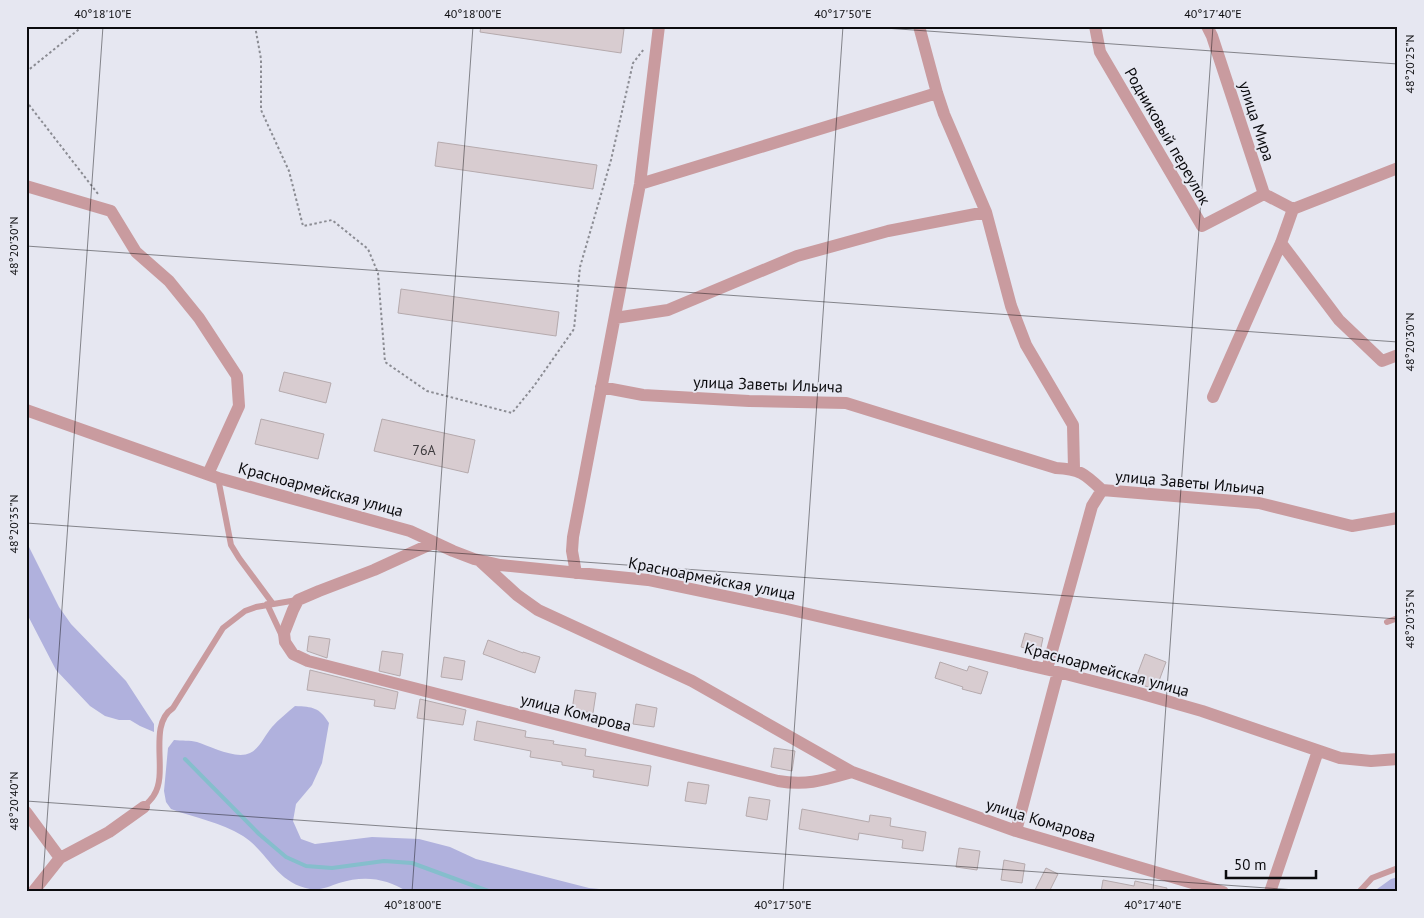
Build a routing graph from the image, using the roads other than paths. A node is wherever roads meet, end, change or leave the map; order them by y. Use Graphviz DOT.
graph roads {
  1 [pos="919,26"];
  2 [pos="1095,26"];
  3 [pos="1207,26"];
  4 [pos="658,28"];
  5 [pos="937,93"];
  6 [pos="1398,168"];
  7 [pos="640,184"];
  8 [pos="26,186"];
  9 [pos="1264,194"];
  10 [pos="1293,209"];
  11 [pos="986,212"];
  12 [pos="1281,243"];
  13 [pos="615,318"];
  14 [pos="1398,355"];
  15 [pos="601,387"];
  16 [pos="1213,397"];
  17 [pos="26,410"];
  18 [pos="1074,469"];
  19 [pos="213,476"];
  20 [pos="1102,490"];
  21 [pos="1398,518"];
  22 [pos="433,543"];
  23 [pos="480,561"];
  24 [pos="576,573"];
  25 [pos="298,600"];
  26 [pos="270,604"];
  27 [pos="1398,618"];
  28 [pos="1387,622"];
  29 [pos="285,642"];
  30 [pos="1052,670"];
  31 [pos="1318,751"];
  32 [pos="1398,758"];
  33 [pos="852,772"];
  34 [pos="144,807"];
  35 [pos="26,812"];
  36 [pos="1016,830"];
  37 [pos="60,858"];
  38 [pos="1398,868"];
  39 [pos="33,892"];
  40 [pos="1223,892"];
  41 [pos="1270,892"];
  42 [pos="1359,892"];
  1 -- 5 [label="street"];
  2 -- 9 [label="street, Родниковый переулок"];
  3 -- 9 [label="street, улица Мира"];
  4 -- 7 [label="street"];
  5 -- 7 [label="street"];
  5 -- 11 [label="street"];
  6 -- 10 [label="street"];
  7 -- 13 [label="street"];
  8 -- 19 [label="street"];
  9 -- 10 [label="street"];
  10 -- 12 [label="street"];
  11 -- 13 [label="street"];
  11 -- 18 [label="street"];
  12 -- 14 [label="street"];
  12 -- 16 [label="street"];
  13 -- 15 [label="street"];
  15 -- 18 [label="street, улица Заветы Ильича"];
  15 -- 24 [label="street"];
  17 -- 19 [label="street, Красноармейская улица"];
  18 -- 20 [label="street, улица Заветы Ильича"];
  19 -- 22 [label="street, Красноармейская улица"];
  19 -- 26 [label="lane"];
  20 -- 21 [label="street, улица Заветы Ильича"];
  20 -- 30 [label="street"];
  22 -- 23 [label="street, Красноармейская улица"];
  22 -- 25 [label="street"];
  23 -- 24 [label="street, Красноармейская улица"];
  23 -- 33 [label="street, улица Комарова"];
  24 -- 30 [label="street, Красноармейская улица"];
  25 -- 26 [label="lane"];
  25 -- 29 [label="street"];
  26 -- 29 [label="lane"];
  26 -- 34 [label="lane"];
  27 -- 28 [label="lane"];
  29 -- 33 [label="street, улица Комарова"];
  30 -- 31 [label="street, Красноармейская улица"];
  30 -- 36 [label="street"];
  31 -- 32 [label="street, Красноармейская улица"];
  31 -- 41 [label="street"];
  33 -- 36 [label="street, улица Комарова"];
  34 -- 37 [label="street"];
  35 -- 37 [label="street"];
  36 -- 40 [label="street, улица Комарова"];
  37 -- 39 [label="street"];
  38 -- 42 [label="lane"];
}
